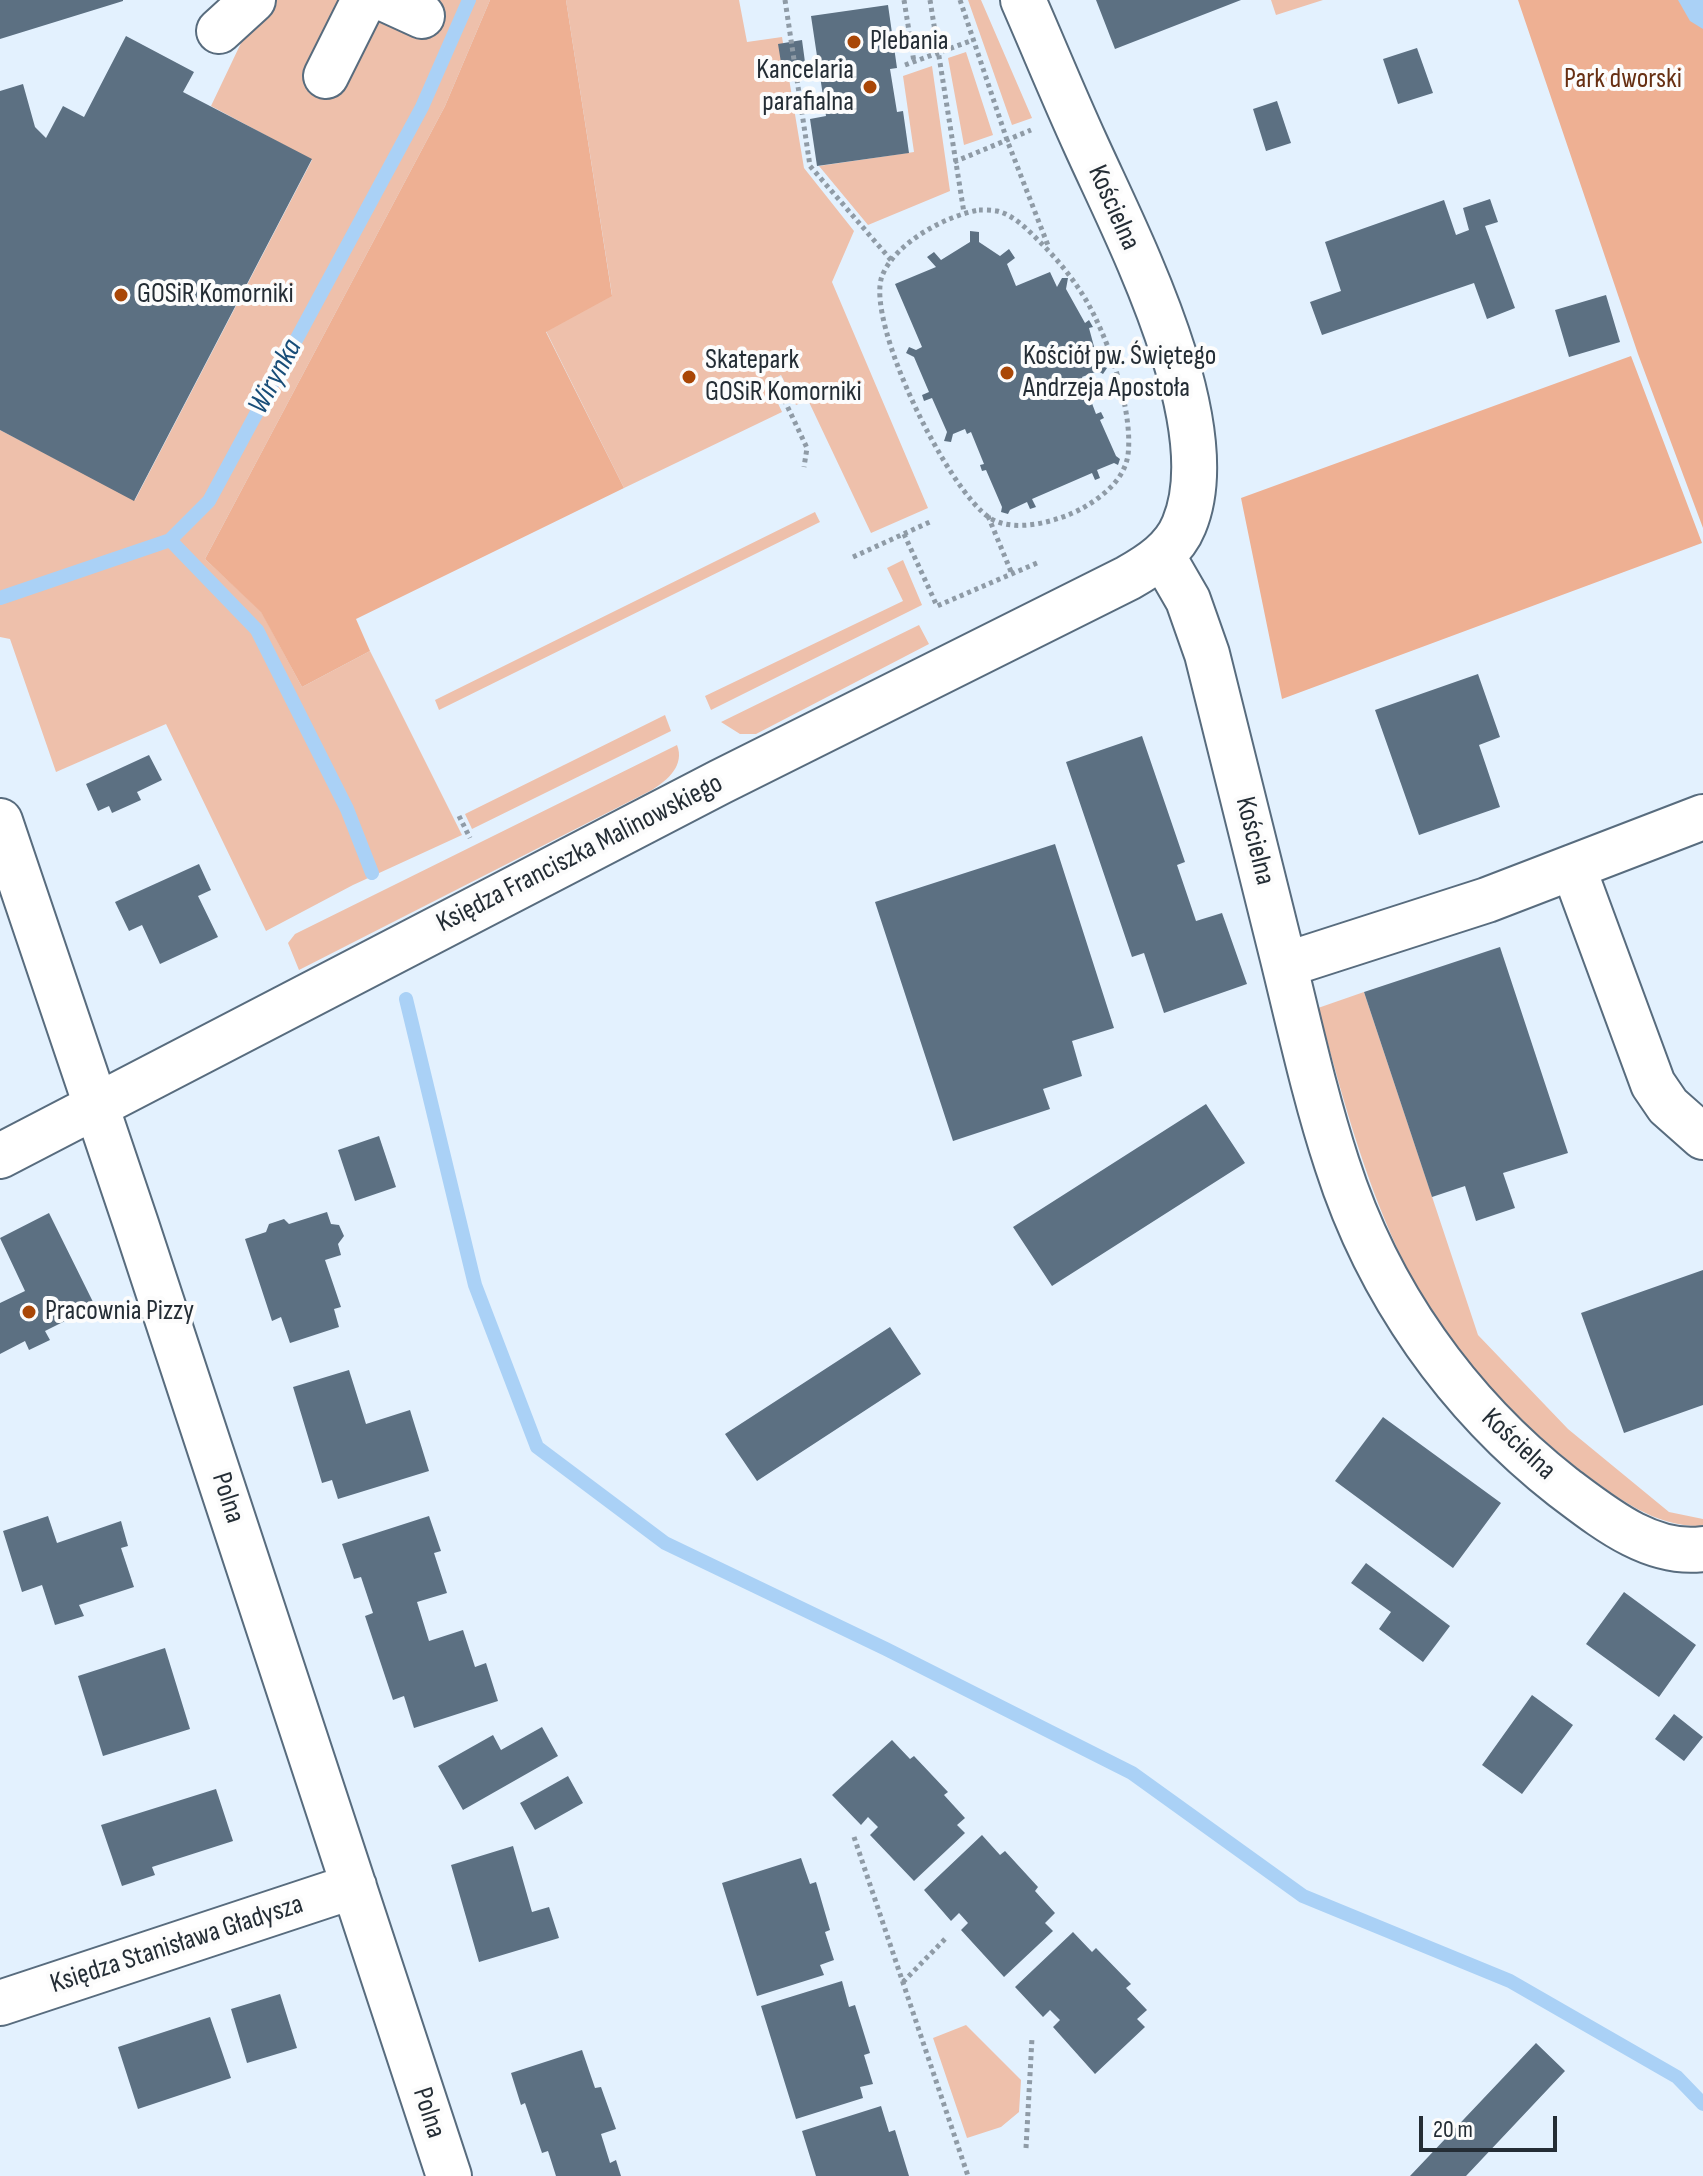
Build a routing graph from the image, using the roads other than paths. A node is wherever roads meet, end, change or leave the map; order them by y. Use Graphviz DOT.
graph roads {
  1 [pos="253,0"];
  2 [pos="364,0"];
  3 [pos="1023,0"];
  4 [pos="219,31"];
  5 [pos="326,76"];
  6 [pos="1162,555"];
  7 [pos="1703,817"];
  8 [pos="0,821"];
  9 [pos="1573,867"];
  10 [pos="1285,965"];
  11 [pos="97,1105"];
  12 [pos="1703,1137"];
  13 [pos="0,1156"];
  14 [pos="1701,1553"];
  15 [pos="354,1886"];
  16 [pos="0,2003"];
  17 [pos="449,2176"];
  1 -- 4 [label="street"];
  2 -- 5 [label="street"];
  3 -- 6 [label="street, Kościelna"];
  6 -- 10 [label="street, Kościelna"];
  6 -- 11 [label="street, Księdza Franciszka Malinowskiego"];
  7 -- 9 [label="street"];
  8 -- 11 [label="street, Polna"];
  9 -- 10 [label="street"];
  9 -- 12 [label="street"];
  10 -- 14 [label="street, Kościelna"];
  11 -- 13 [label="street, Księdza Franciszka Malinowskiego"];
  11 -- 15 [label="street, Polna"];
  15 -- 16 [label="street, Księdza Stanisława Gładysza"];
  15 -- 17 [label="street, Polna"];
}
